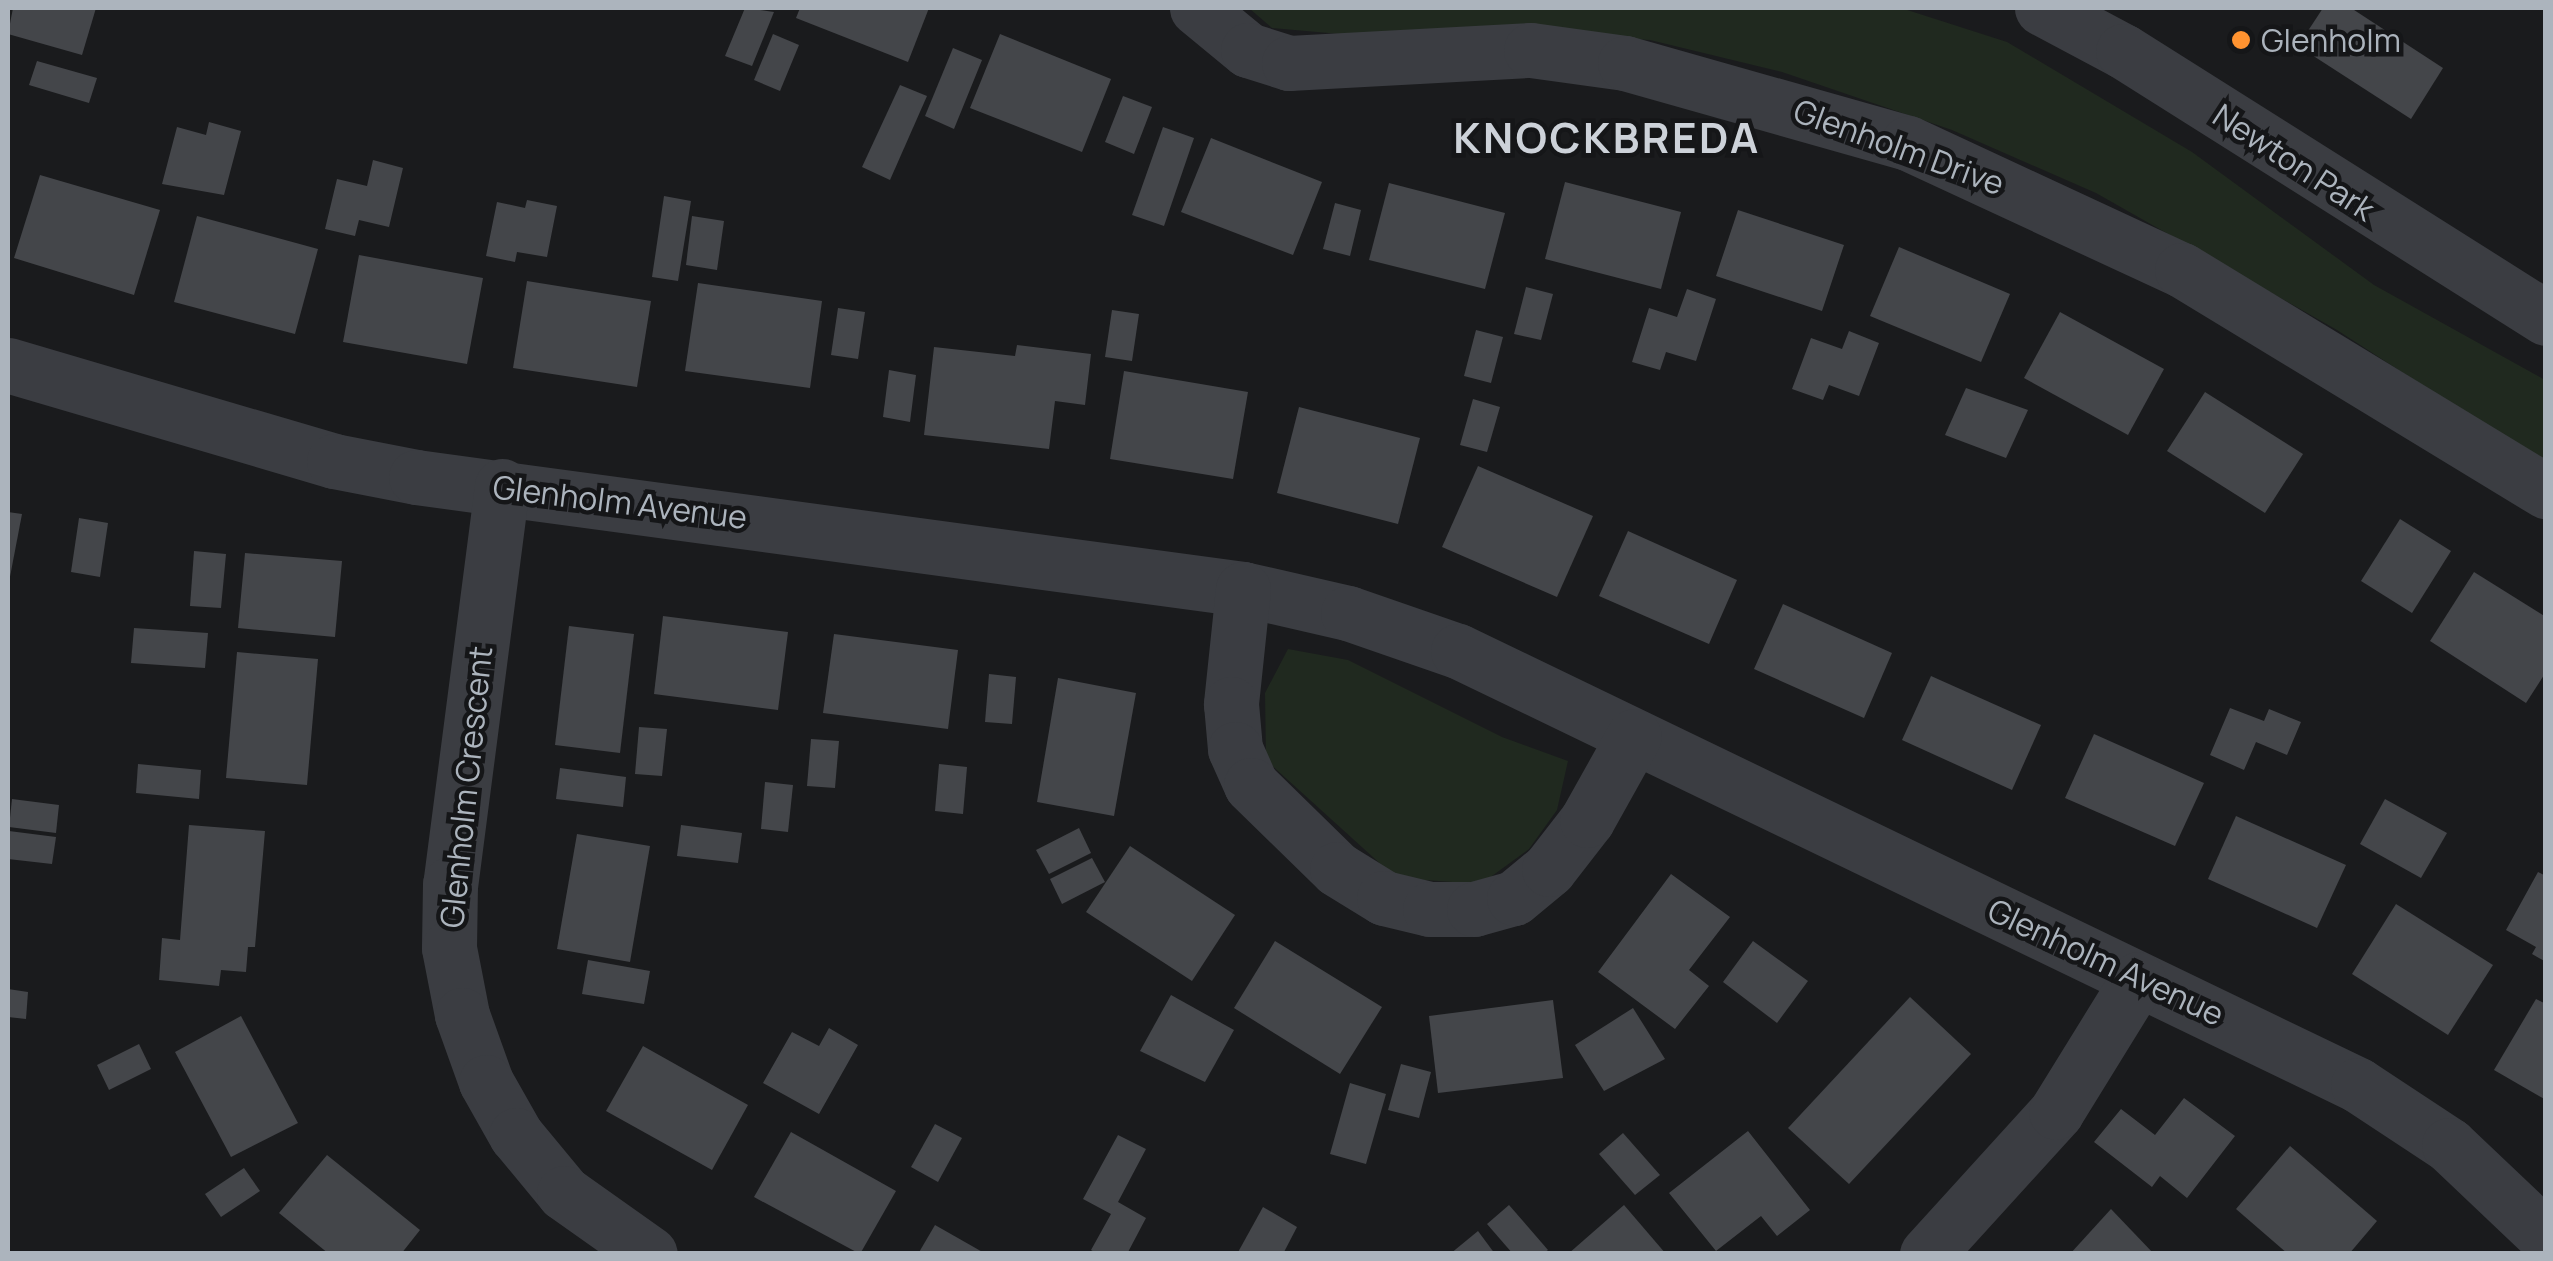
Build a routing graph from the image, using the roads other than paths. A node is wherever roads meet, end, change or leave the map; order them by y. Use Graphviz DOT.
graph roads {
  1 [pos="1197,8"];
  2 [pos="2042,8"];
  3 [pos="2546,318"];
  4 [pos="8,364"];
  5 [pos="502,486"];
  6 [pos="2546,491"];
  7 [pos="1242,589"];
  8 [pos="1634,736"];
  9 [pos="2138,979"];
  10 [pos="2546,1237"];
  11 [pos="650,1254"];
  12 [pos="1927,1254"];
  1 -- 6 [label="street, Glenholm Drive"];
  2 -- 3 [label="street, Newton Park"];
  4 -- 5 [label="street, Glenholm Avenue"];
  5 -- 7 [label="street, Glenholm Avenue"];
  5 -- 11 [label="street, Glenholm Crescent"];
  7 -- 8 [label="street, Glenholm Avenue"];
  7 -- 8 [label="street"];
  8 -- 9 [label="street, Glenholm Avenue"];
  9 -- 10 [label="street, Glenholm Avenue"];
  9 -- 12 [label="street"];
}
